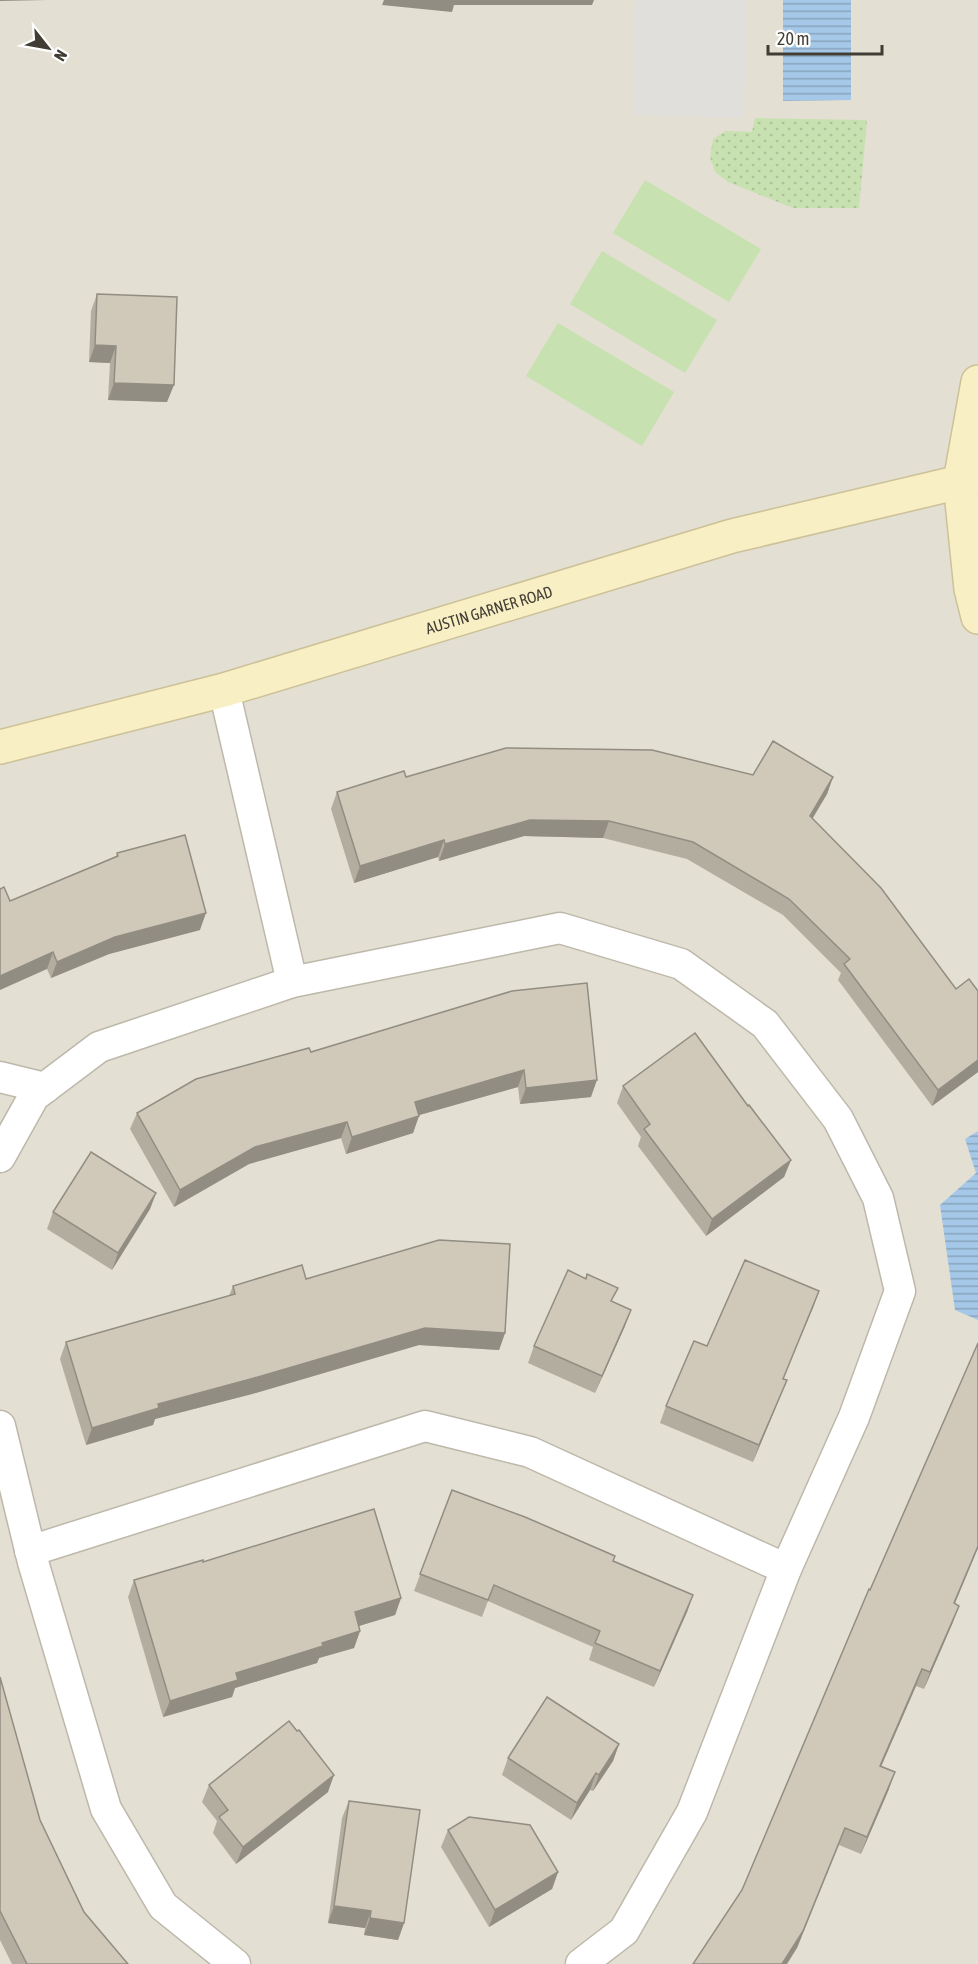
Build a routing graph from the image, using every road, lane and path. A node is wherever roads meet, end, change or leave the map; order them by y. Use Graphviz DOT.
graph roads {
  1 [pos="978,382"];
  2 [pos="969,478"];
  3 [pos="978,617"];
  4 [pos="224,690"];
  5 [pos="0,747"];
  6 [pos="292,982"];
  7 [pos="0,1077"];
  8 [pos="45,1088"];
  9 [pos="0,1157"];
  10 [pos="0,1426"];
  11 [pos="30,1551"];
  12 [pos="786,1569"];
  13 [pos="234,1964"];
  14 [pos="581,1964"];
  1 -- 2 [label="street"];
  2 -- 3 [label="street"];
  2 -- 4 [label="street, AUSTIN GARNER ROAD"];
  4 -- 5 [label="street, AUSTIN GARNER ROAD"];
  4 -- 6 [label="street"];
  6 -- 8 [label="street"];
  6 -- 12 [label="street"];
  7 -- 8 [label="street"];
  8 -- 9 [label="street"];
  10 -- 11 [label="street"];
  11 -- 12 [label="street"];
  11 -- 13 [label="street"];
  12 -- 14 [label="street"];
}
